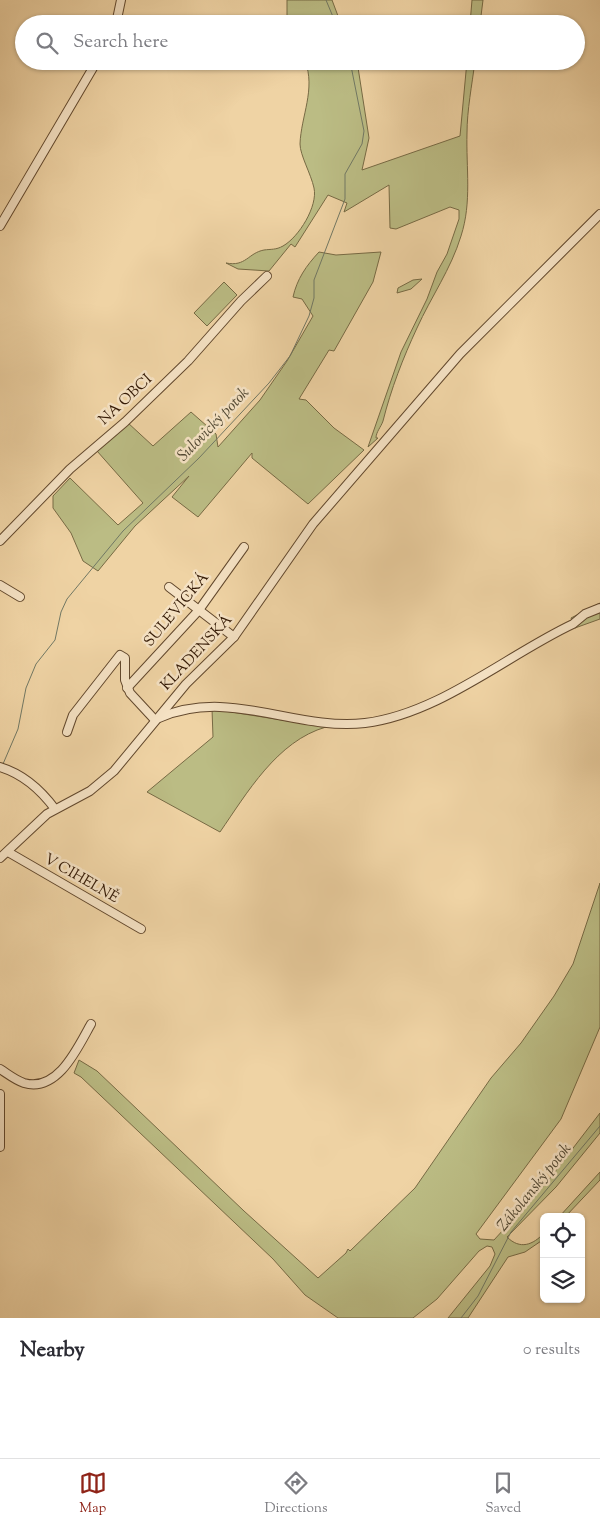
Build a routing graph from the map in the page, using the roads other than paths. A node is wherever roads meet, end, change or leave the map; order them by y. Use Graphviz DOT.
graph roads {
  1 [pos="120,0"];
  2 [pos="118,15"];
  3 [pos="92,70"];
  4 [pos="600,214"];
  5 [pos="0,226"];
  6 [pos="267,276"];
  7 [pos="0,541"];
  8 [pos="244,547"];
  9 [pos="0,585"];
  10 [pos="169,587"];
  11 [pos="20,597"];
  12 [pos="600,608"];
  13 [pos="198,610"];
  14 [pos="234,637"];
  15 [pos="127,688"];
  16 [pos="155,720"];
  17 [pos="67,732"];
  18 [pos="0,767"];
  19 [pos="55,809"];
  20 [pos="8,852"];
  21 [pos="0,858"];
  22 [pos="140,929"];
  23 [pos="91,1024"];
  24 [pos="0,1070"];
  25 [pos="0,1094"];
  26 [pos="0,1144"];
  1 -- 2 [label="street"];
  3 -- 5 [label="street"];
  4 -- 14 [label="street, KLADENSKÁ"];
  6 -- 7 [label="street, NA OBCI"];
  8 -- 13 [label="street, SULEVICKÁ"];
  9 -- 11 [label="street"];
  10 -- 13 [label="street"];
  12 -- 16 [label="street, KLADENSKÁ"];
  13 -- 14 [label="street"];
  13 -- 15 [label="street, SULEVICKÁ"];
  14 -- 16 [label="street, KLADENSKÁ"];
  15 -- 16 [label="street"];
  15 -- 17 [label="street"];
  16 -- 19 [label="street, KLADENSKÁ"];
  18 -- 19 [label="street"];
  19 -- 20 [label="street, KLADENSKÁ"];
  20 -- 21 [label="street, KLADENSKÁ"];
  20 -- 22 [label="street, V CIHELNĚ"];
  23 -- 24 [label="street"];
  25 -- 26 [label="street"];
}
